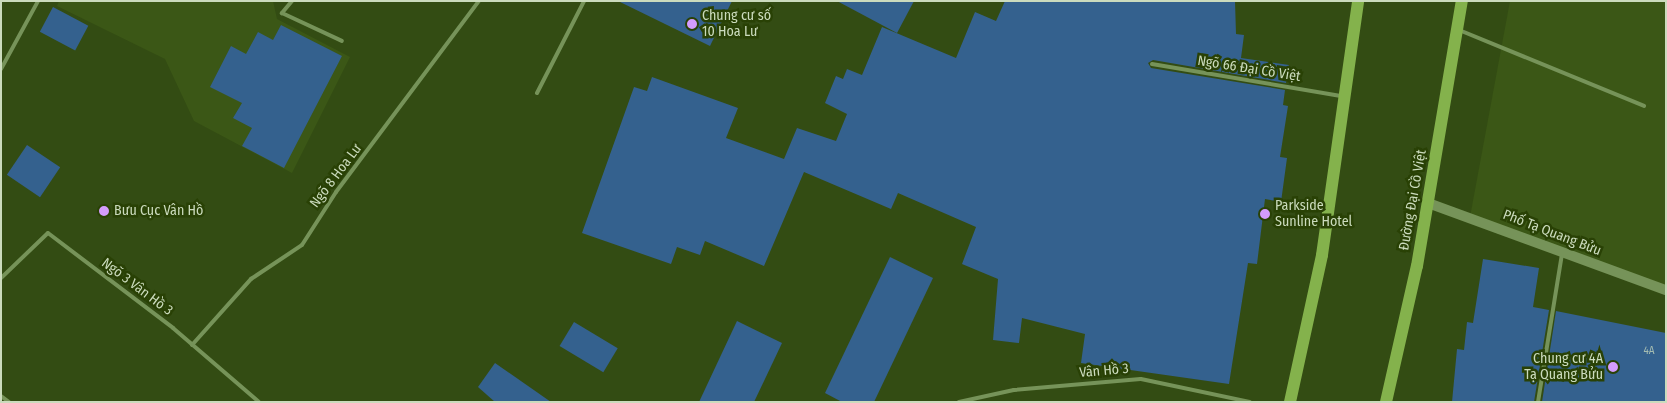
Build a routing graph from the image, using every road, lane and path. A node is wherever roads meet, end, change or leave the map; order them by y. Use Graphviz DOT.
graph roads {
  1 [pos="38,1"];
  2 [pos="292,1"];
  3 [pos="479,1"];
  4 [pos="584,1"];
  5 [pos="1358,1"];
  6 [pos="1462,1"];
  7 [pos="1457,29"];
  8 [pos="342,41"];
  9 [pos="1152,64"];
  10 [pos="1,70"];
  11 [pos="537,93"];
  12 [pos="1342,96"];
  13 [pos="1644,106"];
  14 [pos="1428,203"];
  15 [pos="1562,251"];
  16 [pos="1,278"];
  17 [pos="1666,290"];
  18 [pos="192,345"];
  19 [pos="1,396"];
  20 [pos="8,402"];
  21 [pos="259,402"];
  22 [pos="960,402"];
  23 [pos="1250,402"];
  24 [pos="1290,402"];
  25 [pos="1386,402"];
  26 [pos="1538,402"];
  1 -- 10 [label="lane"];
  2 -- 8 [label="lane"];
  3 -- 18 [label="lane, Ngõ 8 Hoa Lư"];
  4 -- 11 [label="lane"];
  5 -- 12 [label="main road"];
  6 -- 7 [label="main road, Đường Đại Cồ Việt"];
  7 -- 13 [label="lane"];
  7 -- 14 [label="main road, Đường Đại Cồ Việt"];
  9 -- 12 [label="lane, Ngõ 66 Đại Cồ Việt"];
  12 -- 24 [label="main road"];
  14 -- 15 [label="street, Phố Tạ Quang Bửu"];
  14 -- 25 [label="main road, Đường Đại Cồ Việt"];
  15 -- 17 [label="street, Phố Tạ Quang Bửu"];
  15 -- 26 [label="lane"];
  16 -- 18 [label="lane, Ngõ 3 Vân Hồ 3"];
  18 -- 21 [label="lane, Ngõ 3 Vân Hồ 3"];
  19 -- 20 [label="lane"];
  22 -- 23 [label="lane, Vân Hồ 3"];
}
